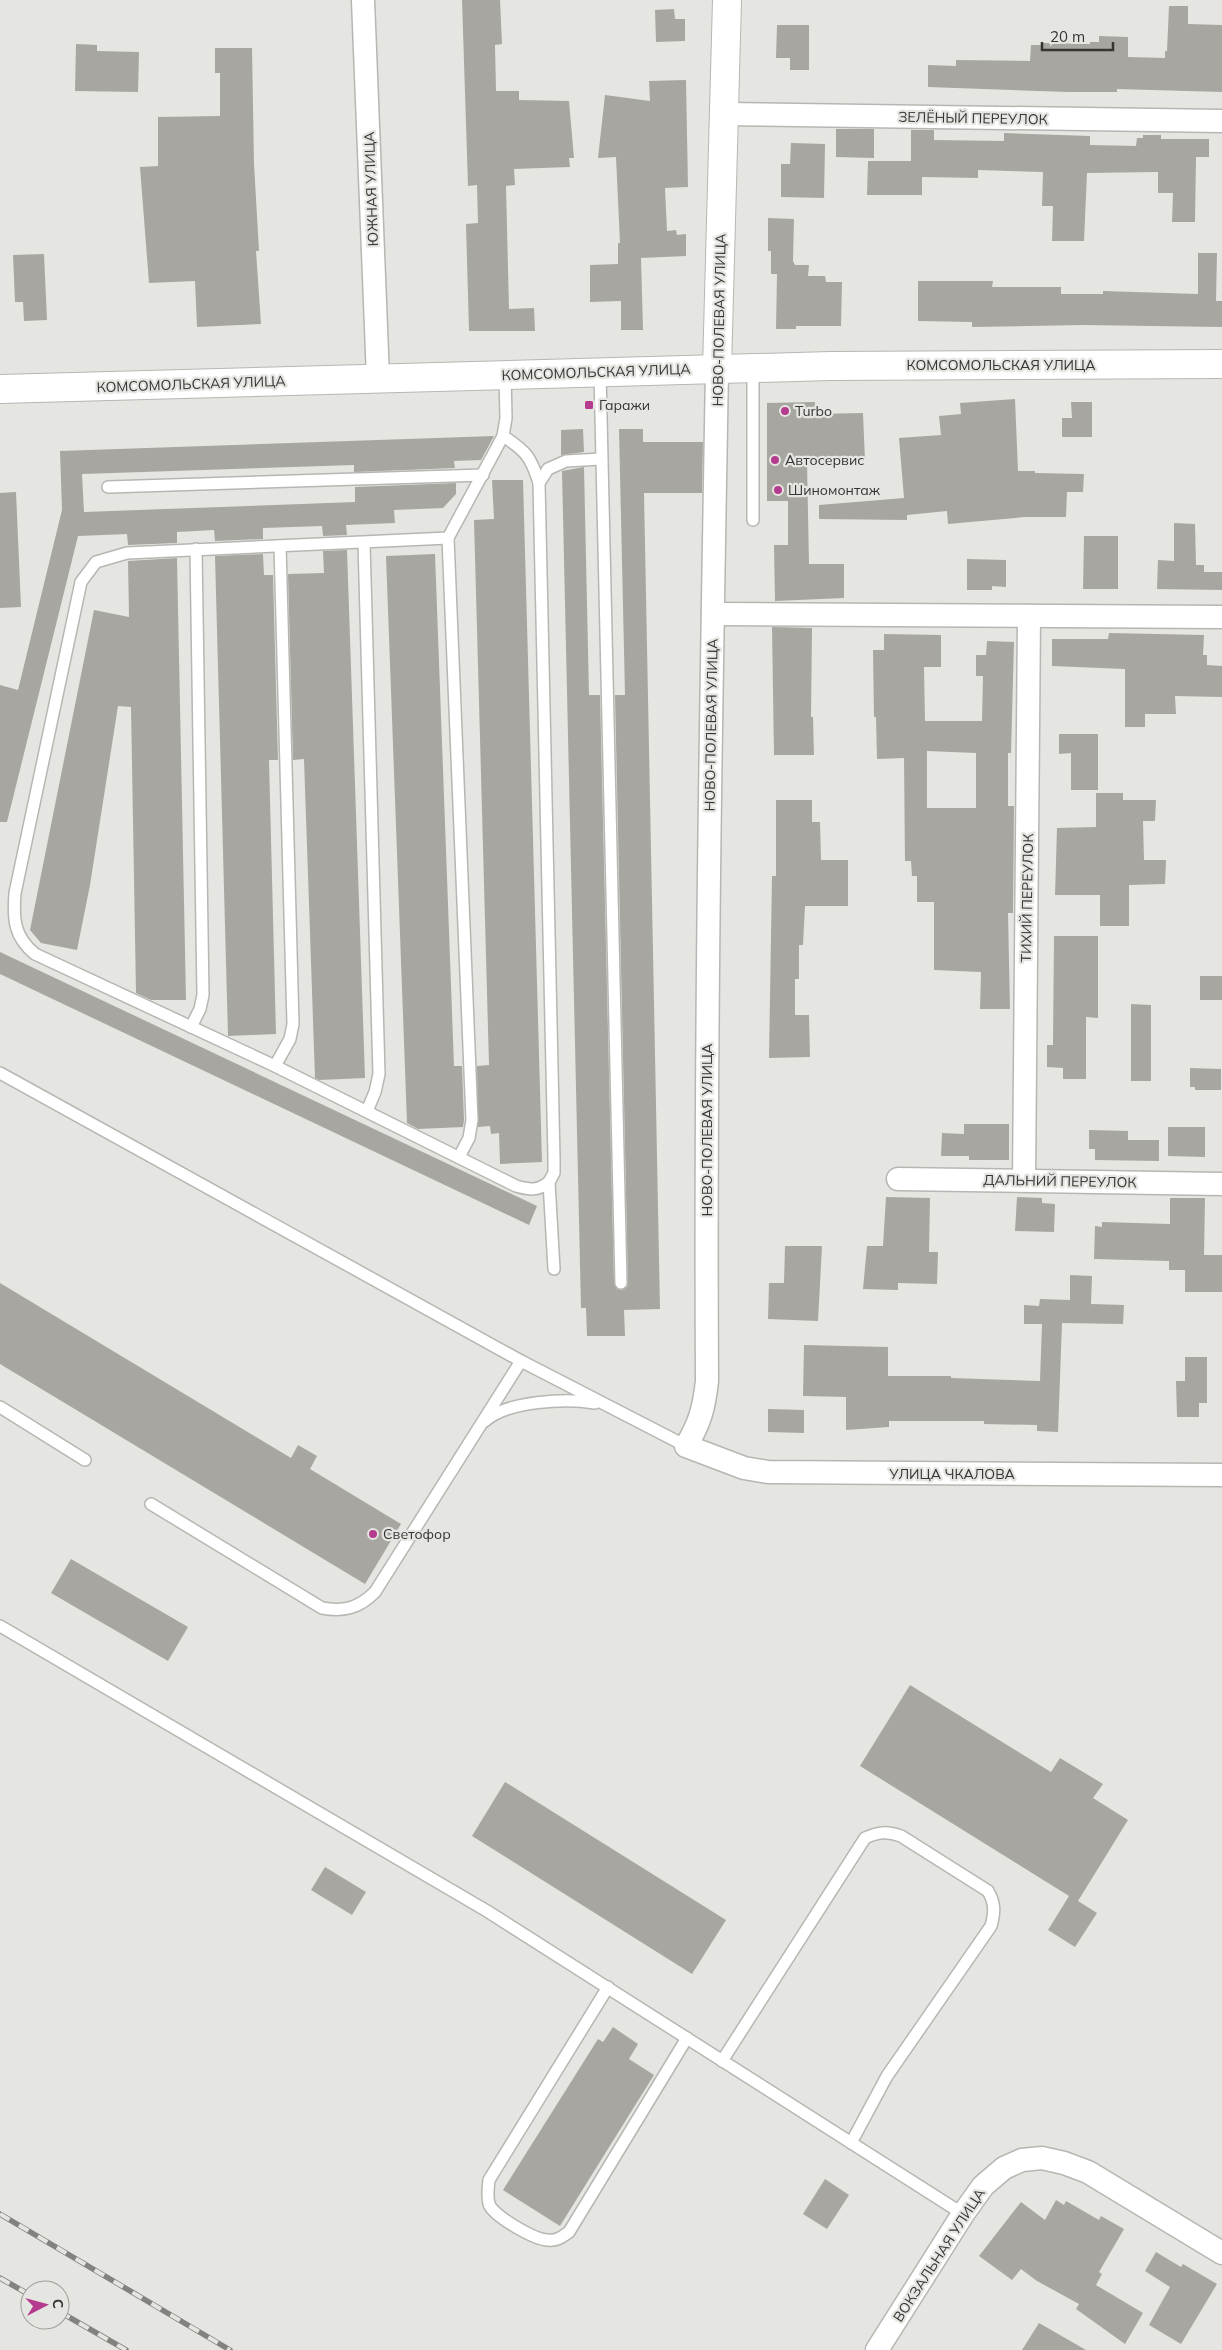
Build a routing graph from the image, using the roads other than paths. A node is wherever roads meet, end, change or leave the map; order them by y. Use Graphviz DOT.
graph roads {
  1 [pos="363,0"];
  2 [pos="727,0"];
  3 [pos="724,114"];
  4 [pos="1222,121"];
  5 [pos="1222,364"];
  6 [pos="753,368"];
  7 [pos="718,369"];
  8 [pos="600,372"];
  9 [pos="505,375"];
  10 [pos="378,378"];
  11 [pos="0,389"];
  12 [pos="503,436"];
  13 [pos="601,459"];
  14 [pos="482,475"];
  15 [pos="539,483"];
  16 [pos="108,487"];
  17 [pos="753,520"];
  18 [pos="448,538"];
  19 [pos="364,543"];
  20 [pos="280,546"];
  21 [pos="196,549"];
  22 [pos="713,614"];
  23 [pos="1030,616"];
  24 [pos="1222,617"];
  25 [pos="191,1027"];
  26 [pos="275,1066"];
  27 [pos="0,1072"];
  28 [pos="367,1111"];
  29 [pos="459,1157"];
  30 [pos="898,1179"];
  31 [pos="1024,1180"];
  32 [pos="549,1182"];
  33 [pos="1222,1184"];
  34 [pos="554,1269"];
  35 [pos="621,1283"];
  36 [pos="521,1361"];
  37 [pos="606,1406"];
  38 [pos="0,1407"];
  39 [pos="480,1426"];
  40 [pos="686,1446"];
  41 [pos="85,1460"];
  42 [pos="1222,1475"];
  43 [pos="151,1504"];
  44 [pos="0,1626"];
  45 [pos="608,1988"];
  46 [pos="687,2038"];
  47 [pos="722,2060"];
  48 [pos="851,2143"];
  49 [pos="963,2214"];
  50 [pos="1222,2253"];
  51 [pos="877,2350"];
  1 -- 10 [label="street, ЮЖНАЯ УЛИЦА"];
  2 -- 3 [label="street, НОВО-ПОЛЕВАЯ УЛИЦА"];
  3 -- 4 [label="street, ЗЕЛЁНЫЙ ПЕРЕУЛОК"];
  3 -- 7 [label="street, НОВО-ПОЛЕВАЯ УЛИЦА"];
  5 -- 6 [label="street, КОМСОМОЛЬСКАЯ УЛИЦА"];
  6 -- 7 [label="street, КОМСОМОЛЬСКАЯ УЛИЦА"];
  6 -- 17 [label="lane"];
  7 -- 8 [label="street, КОМСОМОЛЬСКАЯ УЛИЦА"];
  7 -- 22 [label="street, НОВО-ПОЛЕВАЯ УЛИЦА"];
  8 -- 9 [label="street, КОМСОМОЛЬСКАЯ УЛИЦА"];
  8 -- 13 [label="lane"];
  9 -- 10 [label="street, КОМСОМОЛЬСКАЯ УЛИЦА"];
  9 -- 12 [label="lane"];
  10 -- 11 [label="street, КОМСОМОЛЬСКАЯ УЛИЦА"];
  12 -- 14 [label="lane"];
  12 -- 15 [label="lane"];
  13 -- 15 [label="lane"];
  13 -- 35 [label="lane"];
  14 -- 16 [label="lane"];
  14 -- 18 [label="lane"];
  15 -- 32 [label="lane"];
  18 -- 19 [label="lane"];
  18 -- 29 [label="lane"];
  19 -- 20 [label="lane"];
  19 -- 28 [label="lane"];
  20 -- 21 [label="lane"];
  20 -- 26 [label="lane"];
  21 -- 25 [label="lane"];
  21 -- 25 [label="lane"];
  22 -- 23 [label="street"];
  22 -- 40 [label="street, НОВО-ПОЛЕВАЯ УЛИЦА"];
  23 -- 24 [label="street"];
  23 -- 31 [label="street, ТИХИЙ ПЕРЕУЛОК"];
  25 -- 26 [label="lane"];
  26 -- 28 [label="lane"];
  27 -- 36 [label="lane"];
  28 -- 29 [label="lane"];
  29 -- 32 [label="lane"];
  30 -- 31 [label="street, ДАЛЬНИЙ ПЕРЕУЛОК"];
  31 -- 33 [label="street, ДАЛЬНИЙ ПЕРЕУЛОК"];
  32 -- 34 [label="lane"];
  36 -- 37 [label="lane"];
  36 -- 39 [label="lane"];
  37 -- 39 [label="lane"];
  37 -- 40 [label="lane"];
  38 -- 41 [label="lane"];
  39 -- 43 [label="lane"];
  40 -- 42 [label="street, УЛИЦА ЧКАЛОВА"];
  44 -- 45 [label="lane"];
  45 -- 46 [label="lane"];
  45 -- 46 [label="lane"];
  46 -- 47 [label="lane"];
  47 -- 48 [label="lane"];
  47 -- 48 [label="lane"];
  48 -- 49 [label="lane"];
  49 -- 50 [label="street, ВОКЗАЛЬНАЯ УЛИЦА"];
  49 -- 51 [label="street, ВОКЗАЛЬНАЯ УЛИЦА"];
}
